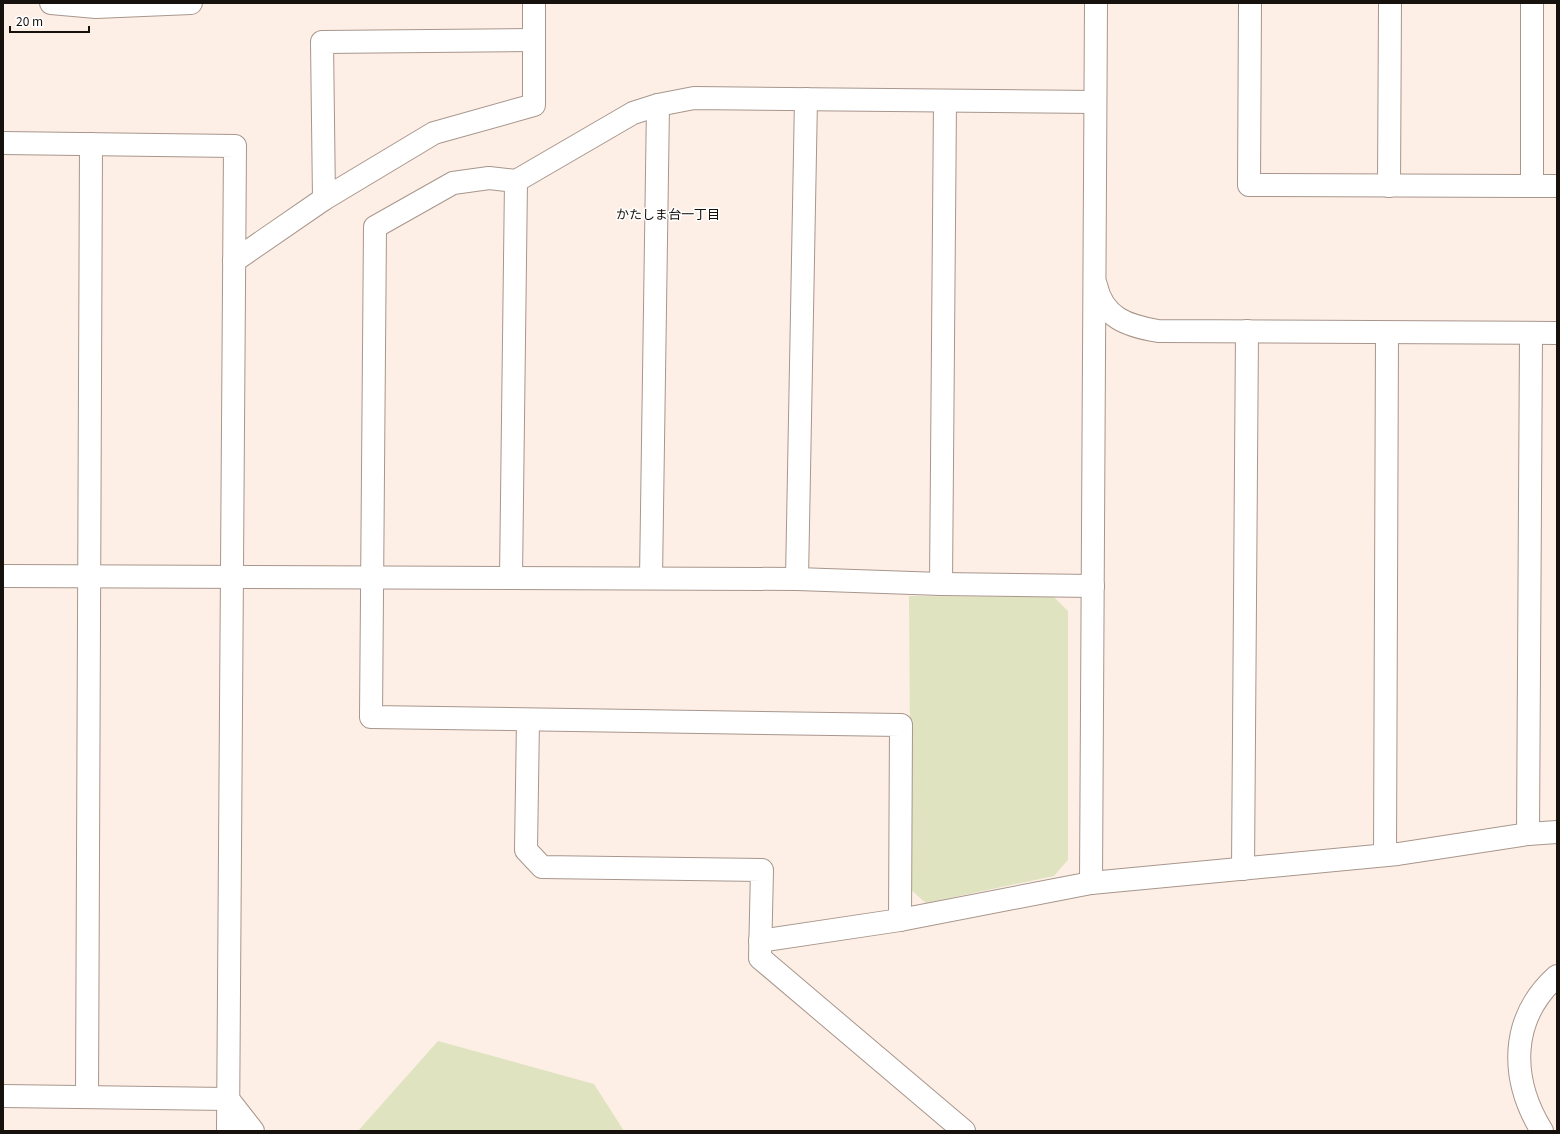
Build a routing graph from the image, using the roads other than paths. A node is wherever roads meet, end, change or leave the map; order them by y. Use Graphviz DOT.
graph roads {
  1 [pos="51,3"];
  2 [pos="191,3"];
  3 [pos="534,3"];
  4 [pos="1096,3"];
  5 [pos="1250,3"];
  6 [pos="1390,3"];
  7 [pos="1532,3"];
  8 [pos="534,40"];
  9 [pos="806,99"];
  10 [pos="944,101"];
  11 [pos="1095,102"];
  12 [pos="658,105"];
  13 [pos="3,143"];
  14 [pos="91,144"];
  15 [pos="516,181"];
  16 [pos="1389,186"];
  17 [pos="1532,186"];
  18 [pos="1557,186"];
  19 [pos="324,199"];
  20 [pos="234,261"];
  21 [pos="1094,276"];
  22 [pos="1247,331"];
  23 [pos="1387,332"];
  24 [pos="1531,333"];
  25 [pos="1557,334"];
  26 [pos="3,576"];
  27 [pos="89,576"];
  28 [pos="232,577"];
  29 [pos="373,577"];
  30 [pos="512,578"];
  31 [pos="651,578"];
  32 [pos="797,579"];
  33 [pos="941,584"];
  34 [pos="1092,586"];
  35 [pos="528,720"];
  36 [pos="1557,832"];
  37 [pos="1528,834"];
  38 [pos="1385,855"];
  39 [pos="1243,869"];
  40 [pos="1091,883"];
  41 [pos="900,920"];
  42 [pos="760,941"];
  43 [pos="1557,976"];
  44 [pos="3,1096"];
  45 [pos="87,1097"];
  46 [pos="228,1099"];
  47 [pos="228,1131"];
  48 [pos="253,1131"];
  49 [pos="964,1131"];
  50 [pos="1542,1131"];
  1 -- 2 [label="street"];
  3 -- 8 [label="street"];
  4 -- 11 [label="street"];
  5 -- 16 [label="street"];
  6 -- 16 [label="street"];
  7 -- 17 [label="street"];
  8 -- 19 [label="street"];
  8 -- 19 [label="street"];
  9 -- 10 [label="street"];
  9 -- 12 [label="street"];
  9 -- 32 [label="street"];
  10 -- 11 [label="street"];
  10 -- 33 [label="street"];
  11 -- 21 [label="street"];
  12 -- 15 [label="street"];
  12 -- 31 [label="street"];
  13 -- 14 [label="street"];
  14 -- 20 [label="street"];
  14 -- 27 [label="street"];
  15 -- 29 [label="street"];
  15 -- 30 [label="street"];
  16 -- 17 [label="street"];
  17 -- 18 [label="street"];
  19 -- 20 [label="street"];
  20 -- 28 [label="street"];
  21 -- 22 [label="street"];
  21 -- 34 [label="street"];
  22 -- 23 [label="street"];
  22 -- 39 [label="street"];
  23 -- 24 [label="street"];
  23 -- 38 [label="street"];
  24 -- 25 [label="street"];
  24 -- 37 [label="street"];
  26 -- 27 [label="street"];
  27 -- 28 [label="street"];
  27 -- 45 [label="street"];
  28 -- 29 [label="street"];
  28 -- 46 [label="street"];
  29 -- 30 [label="street"];
  29 -- 35 [label="street"];
  30 -- 31 [label="street"];
  31 -- 32 [label="street"];
  32 -- 33 [label="street"];
  33 -- 34 [label="street"];
  34 -- 40 [label="street"];
  35 -- 41 [label="street"];
  35 -- 42 [label="street"];
  36 -- 37 [label="street"];
  37 -- 38 [label="street"];
  38 -- 39 [label="street"];
  39 -- 40 [label="street"];
  40 -- 41 [label="street"];
  41 -- 42 [label="street"];
  42 -- 49 [label="street"];
  43 -- 50 [label="street"];
  44 -- 45 [label="street"];
  45 -- 46 [label="street"];
  46 -- 47 [label="street"];
  46 -- 48 [label="street"];
}
